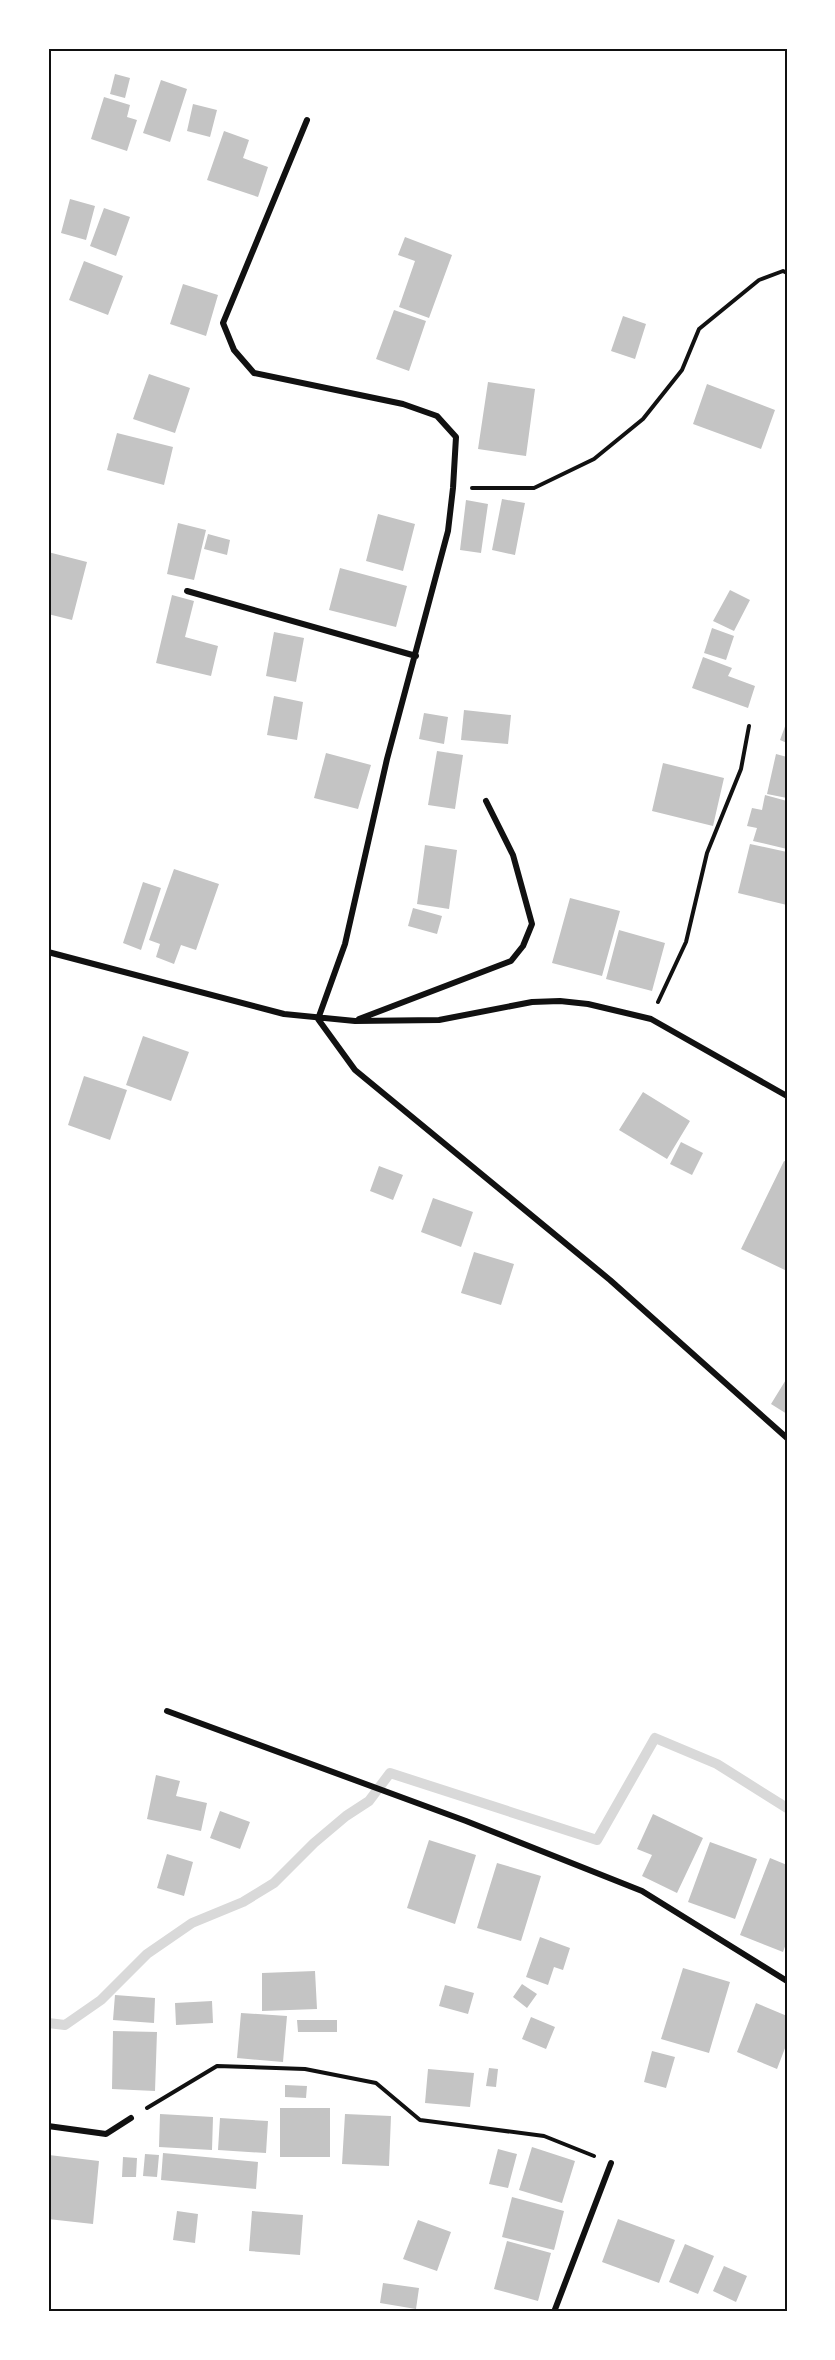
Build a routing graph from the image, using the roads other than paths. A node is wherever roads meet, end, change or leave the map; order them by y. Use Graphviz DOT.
graph roads {
  1 [pos="307,120"];
  2 [pos="187,591"];
  3 [pos="416,656"];
  4 [pos="486,801"];
  5 [pos="48,952"];
  6 [pos="318,1019"];
  7 [pos="356,1021"];
  8 [pos="787,1096"];
  9 [pos="787,1438"];
  10 [pos="167,1711"];
  11 [pos="787,1981"];
  12 [pos="131,2118"];
  13 [pos="48,2126"];
  14 [pos="611,2163"];
  15 [pos="554,2312"];
  1 -- 3 [label="street"];
  2 -- 3 [label="street"];
  3 -- 6 [label="street"];
  4 -- 7 [label="street"];
  5 -- 6 [label="street"];
  6 -- 7 [label="street"];
  6 -- 9 [label="street"];
  7 -- 8 [label="street"];
  10 -- 11 [label="street"];
  12 -- 13 [label="street"];
  14 -- 15 [label="street"];
}
